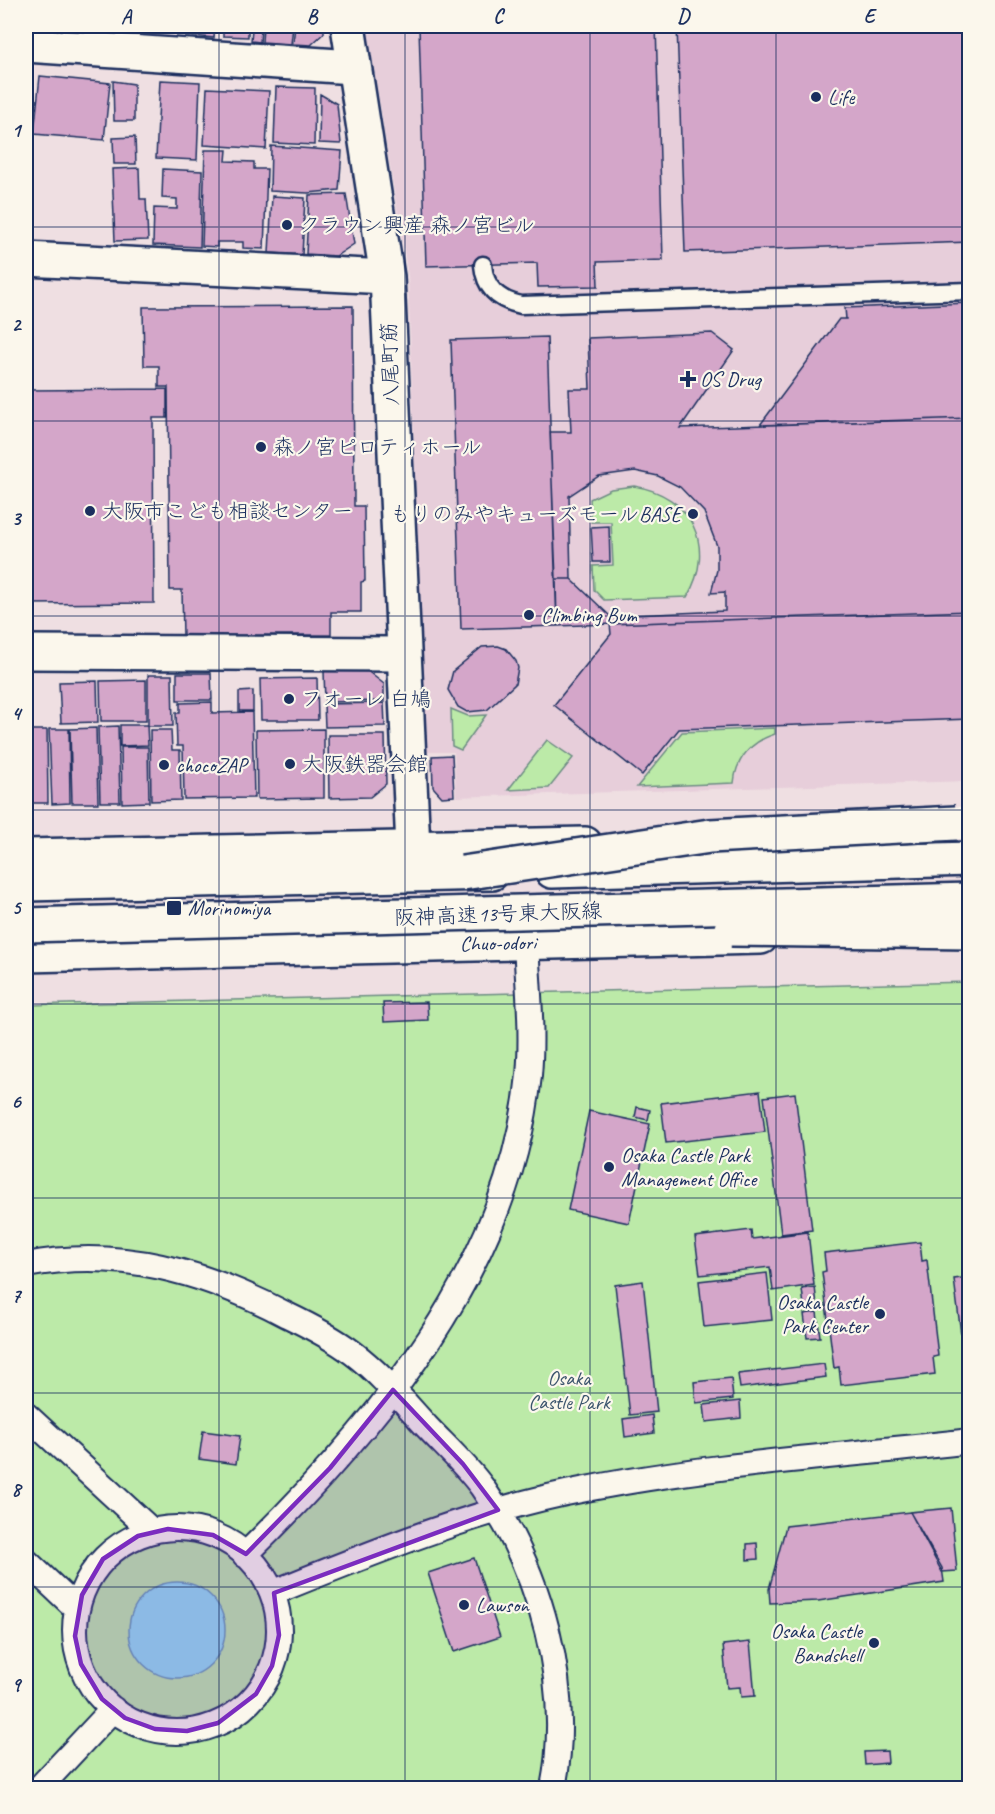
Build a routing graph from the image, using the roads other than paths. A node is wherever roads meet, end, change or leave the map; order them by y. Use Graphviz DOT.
graph roads {
  1 [pos="348,26"];
  2 [pos="26,45"];
  3 [pos="353,67"];
  4 [pos="26,259"];
  5 [pos="483,265"];
  6 [pos="387,277"];
  7 [pos="969,291"];
  8 [pos="26,652"];
  9 [pos="402,654"];
  10 [pos="969,822"];
  11 [pos="969,836"];
  12 [pos="413,848"];
  13 [pos="26,856"];
  14 [pos="969,859"];
  15 [pos="463,873"];
  16 [pos="26,884"];
  17 [pos="969,900"];
  18 [pos="463,915"];
  19 [pos="26,925"];
  20 [pos="969,930"];
  21 [pos="526,943"];
  22 [pos="26,955"];
  23 [pos="26,1265"];
  24 [pos="393,1390"];
  25 [pos="26,1415"];
  26 [pos="969,1441"];
  27 [pos="498,1510"];
  28 [pos="152,1531"];
  29 [pos="245,1555"];
  30 [pos="26,1561"];
  31 [pos="272,1593"];
  32 [pos="77,1609"];
  33 [pos="113,1709"];
  34 [pos="39,1788"];
  35 [pos="553,1788"];
  1 -- 3 [label="main road, 八尾町筋"];
  2 -- 3 [label="main road"];
  3 -- 6 [label="main road, 八尾町筋"];
  4 -- 6 [label="main road"];
  5 -- 7 [label="lane"];
  6 -- 9 [label="main road, 八尾町筋"];
  8 -- 9 [label="main road"];
  9 -- 12 [label="main road, 八尾町筋"];
  10 -- 15 [label="main road, bridge"];
  11 -- 12 [label="main road"];
  12 -- 13 [label="main road"];
  14 -- 15 [label="main road, 阪神高速13号東大阪線, bridge"];
  15 -- 16 [label="main road, 阪神高速13号東大阪線"];
  17 -- 18 [label="main road, 阪神高速13号東大阪線, bridge"];
  18 -- 19 [label="main road, 阪神高速13号東大阪線, bridge"];
  18 -- 20 [label="main road, bridge"];
  20 -- 21 [label="main road, Chuo-odori"];
  21 -- 22 [label="main road, Chuo-odori"];
  21 -- 24 [label="street"];
  23 -- 24 [label="street"];
  24 -- 27 [label="street"];
  24 -- 29 [label="street"];
  25 -- 28 [label="street"];
  26 -- 27 [label="street"];
  27 -- 31 [label="street"];
  27 -- 35 [label="street"];
  28 -- 29 [label="street"];
  28 -- 32 [label="street"];
  29 -- 31 [label="street"];
  30 -- 32 [label="street"];
  31 -- 33 [label="street"];
  32 -- 33 [label="street"];
  33 -- 34 [label="street"];
}
